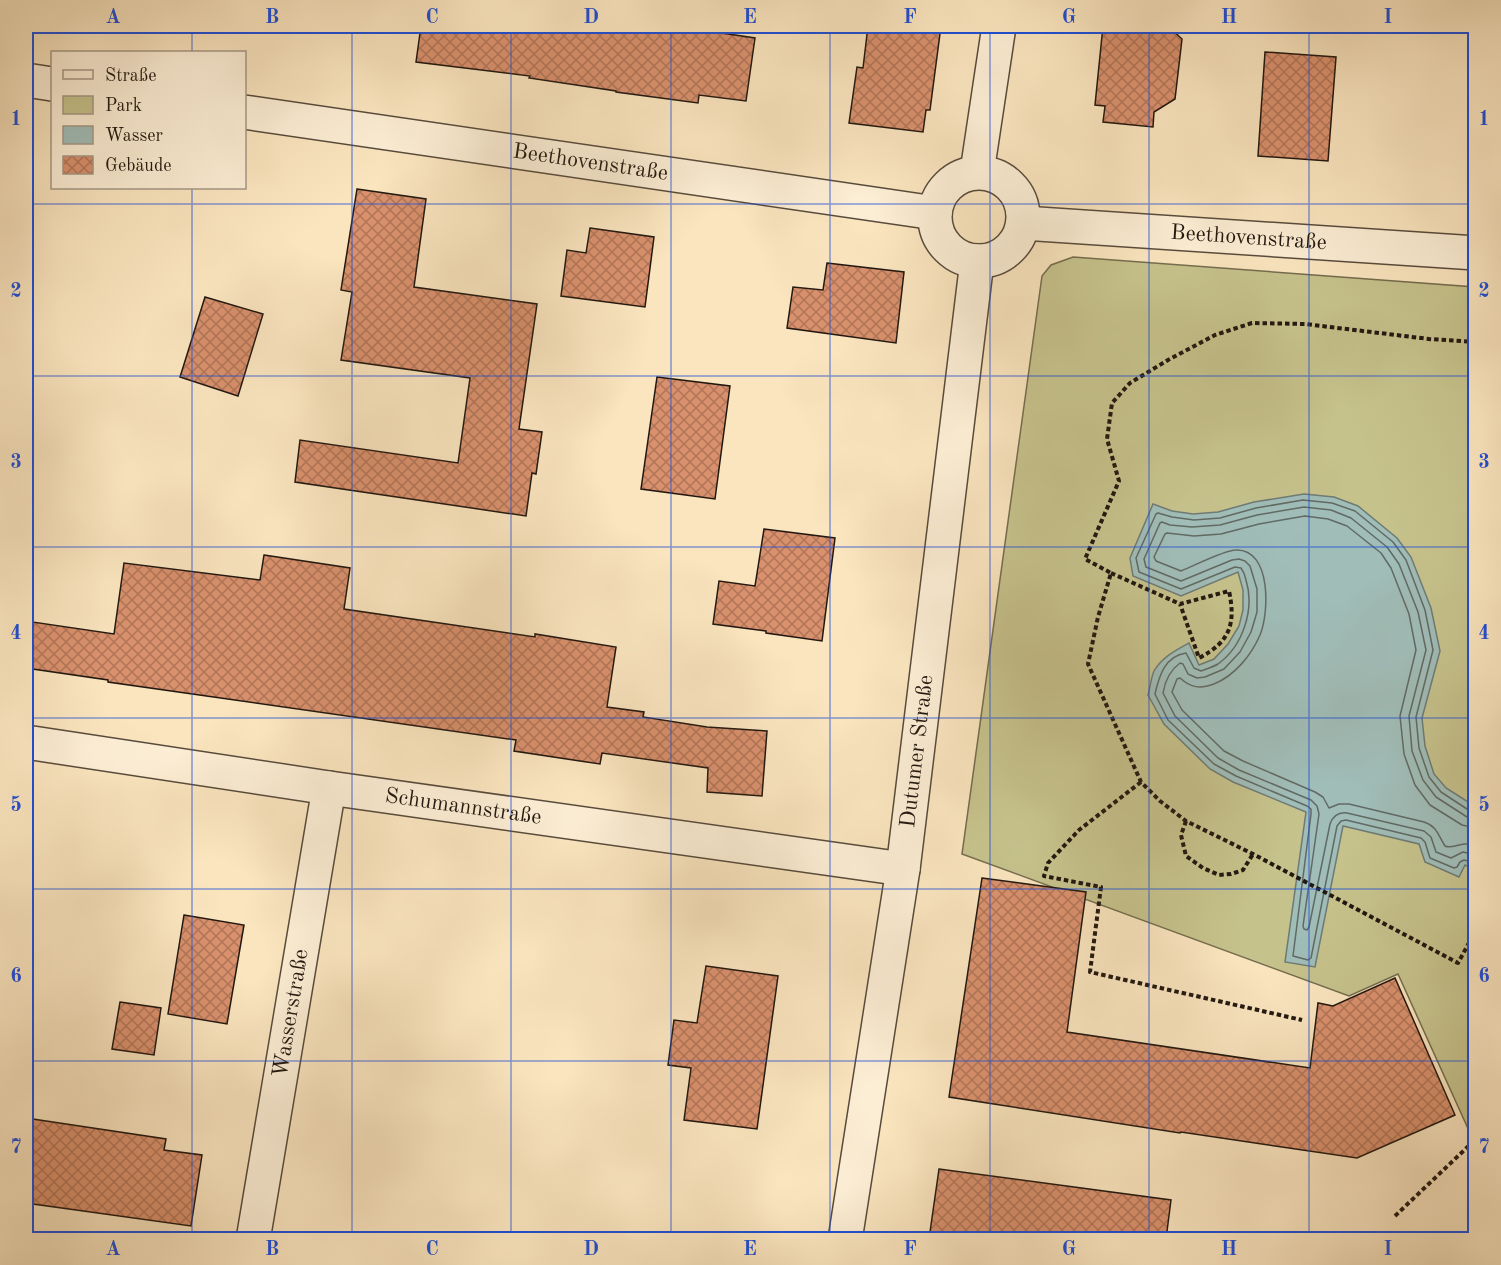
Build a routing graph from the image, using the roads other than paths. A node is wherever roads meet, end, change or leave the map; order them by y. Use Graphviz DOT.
graph roads {
  1 [pos="999,26"];
  2 [pos="26,80"];
  3 [pos="51,84"];
  4 [pos="246,112"];
  5 [pos="977,172"];
  6 [pos="935,213"];
  7 [pos="1023,223"];
  8 [pos="1476,252"];
  9 [pos="977,261"];
  10 [pos="26,742"];
  11 [pos="329,788"];
  12 [pos="903,869"];
  13 [pos="253,1239"];
  14 [pos="845,1239"];
  1 -- 5 [label="street"];
  2 -- 3 [label="street"];
  4 -- 6 [label="street, Beethovenstraße"];
  5 -- 6 [label="street"];
  5 -- 7 [label="street"];
  6 -- 9 [label="street"];
  7 -- 8 [label="street, Beethovenstraße"];
  7 -- 9 [label="street"];
  9 -- 12 [label="street, Dutumer Straße"];
  10 -- 11 [label="street, Schumannstraße"];
  11 -- 12 [label="street, Schumannstraße"];
  11 -- 13 [label="street, Wasserstraße"];
  12 -- 14 [label="street, Dutumer Straße"];
}
